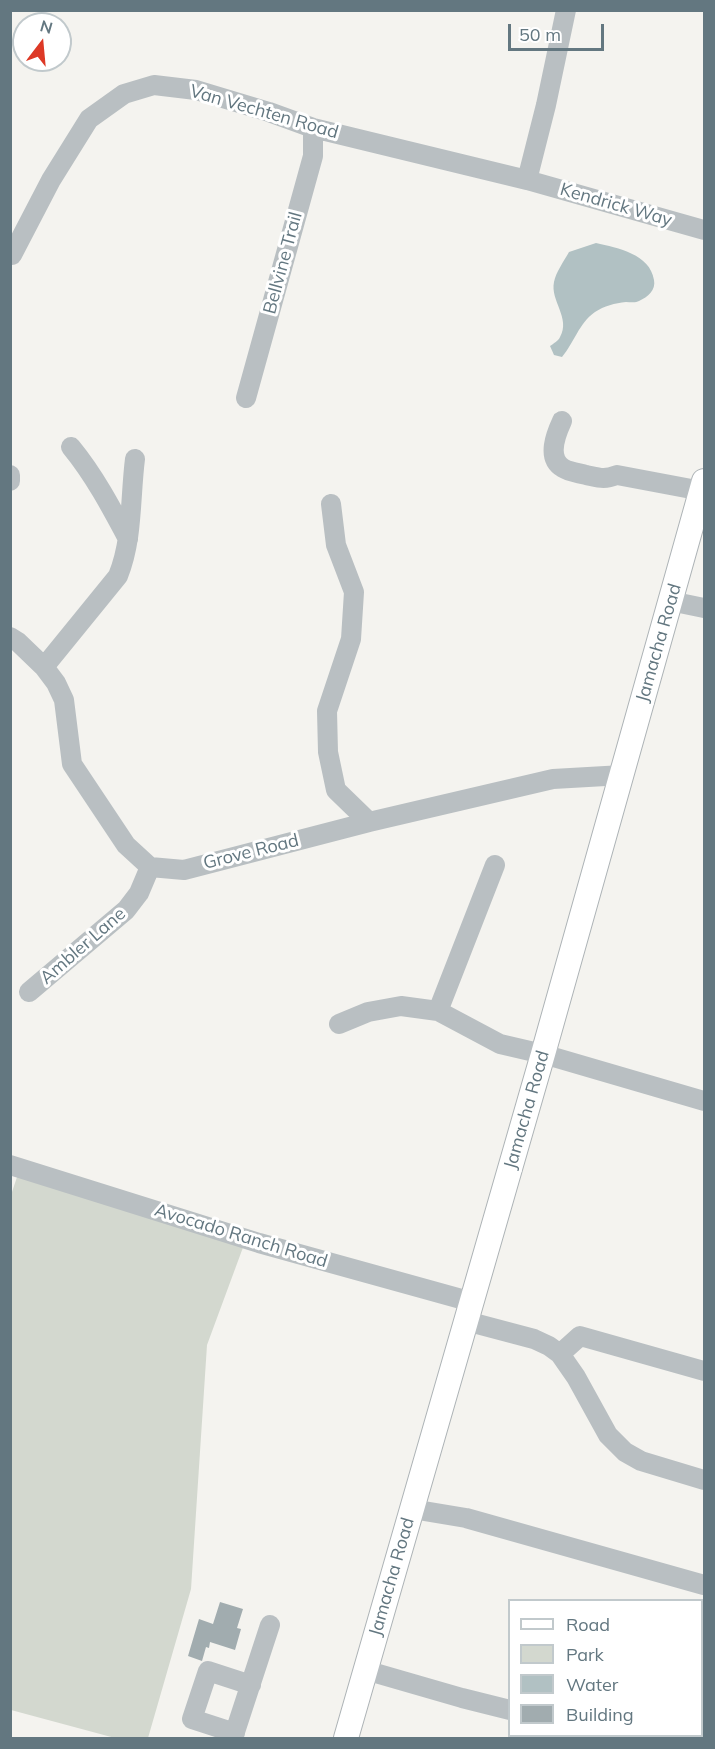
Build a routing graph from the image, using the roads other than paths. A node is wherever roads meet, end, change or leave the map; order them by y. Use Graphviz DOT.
graph roads {
  1 [pos="566,10"];
  2 [pos="313,128"];
  3 [pos="527,180"];
  4 [pos="705,230"];
  5 [pos="12,255"];
  6 [pos="246,398"];
  7 [pos="562,421"];
  8 [pos="70,447"];
  9 [pos="135,459"];
  10 [pos="10,475"];
  11 [pos="10,481"];
  12 [pos="703,486"];
  13 [pos="331,504"];
  14 [pos="128,539"];
  15 [pos="670,601"];
  16 [pos="705,608"];
  17 [pos="10,637"];
  18 [pos="45,667"];
  19 [pos="623,775"];
  20 [pos="369,822"];
  21 [pos="495,865"];
  22 [pos="150,867"];
  23 [pos="29,992"];
  24 [pos="438,1011"];
  25 [pos="339,1024"];
  26 [pos="543,1054"];
  27 [pos="705,1101"];
  28 [pos="10,1165"];
  29 [pos="469,1312"];
  30 [pos="560,1354"];
  31 [pos="705,1371"];
  32 [pos="705,1480"];
  33 [pos="412,1509"];
  34 [pos="705,1585"];
  35 [pos="270,1625"];
  36 [pos="365,1670"];
  37 [pos="250,1685"];
  38 [pos="508,1710"];
  39 [pos="234,1736"];
  40 [pos="346,1738"];
  1 -- 3 [label="street"];
  2 -- 3 [label="street, Van Vechten Road"];
  2 -- 5 [label="street, Van Vechten Road"];
  2 -- 6 [label="street, Bellvine Trail"];
  3 -- 4 [label="street, Kendrick Way"];
  7 -- 12 [label="street"];
  8 -- 14 [label="street"];
  9 -- 14 [label="street"];
  10 -- 11 [label="street"];
  12 -- 15 [label="main road, Jamacha Road"];
  13 -- 20 [label="street"];
  14 -- 18 [label="street"];
  15 -- 16 [label="street"];
  15 -- 19 [label="main road, Jamacha Road"];
  17 -- 18 [label="street"];
  18 -- 22 [label="street"];
  19 -- 20 [label="street, Grove Road"];
  19 -- 26 [label="main road, Jamacha Road"];
  20 -- 22 [label="street, Grove Road"];
  21 -- 24 [label="street"];
  22 -- 23 [label="street, Ambler Lane"];
  24 -- 25 [label="street"];
  24 -- 26 [label="street"];
  26 -- 27 [label="street"];
  26 -- 29 [label="main road, Jamacha Road"];
  28 -- 29 [label="street, Avocado Ranch Road"];
  29 -- 30 [label="street, Avocado Ranch Road"];
  29 -- 33 [label="main road, Jamacha Road"];
  30 -- 31 [label="street"];
  30 -- 32 [label="street"];
  33 -- 34 [label="street"];
  33 -- 36 [label="main road, Jamacha Road"];
  35 -- 37 [label="street"];
  36 -- 38 [label="street"];
  36 -- 40 [label="main road, Jamacha Road"];
  37 -- 39 [label="street"];
  37 -- 39 [label="street"];
}
